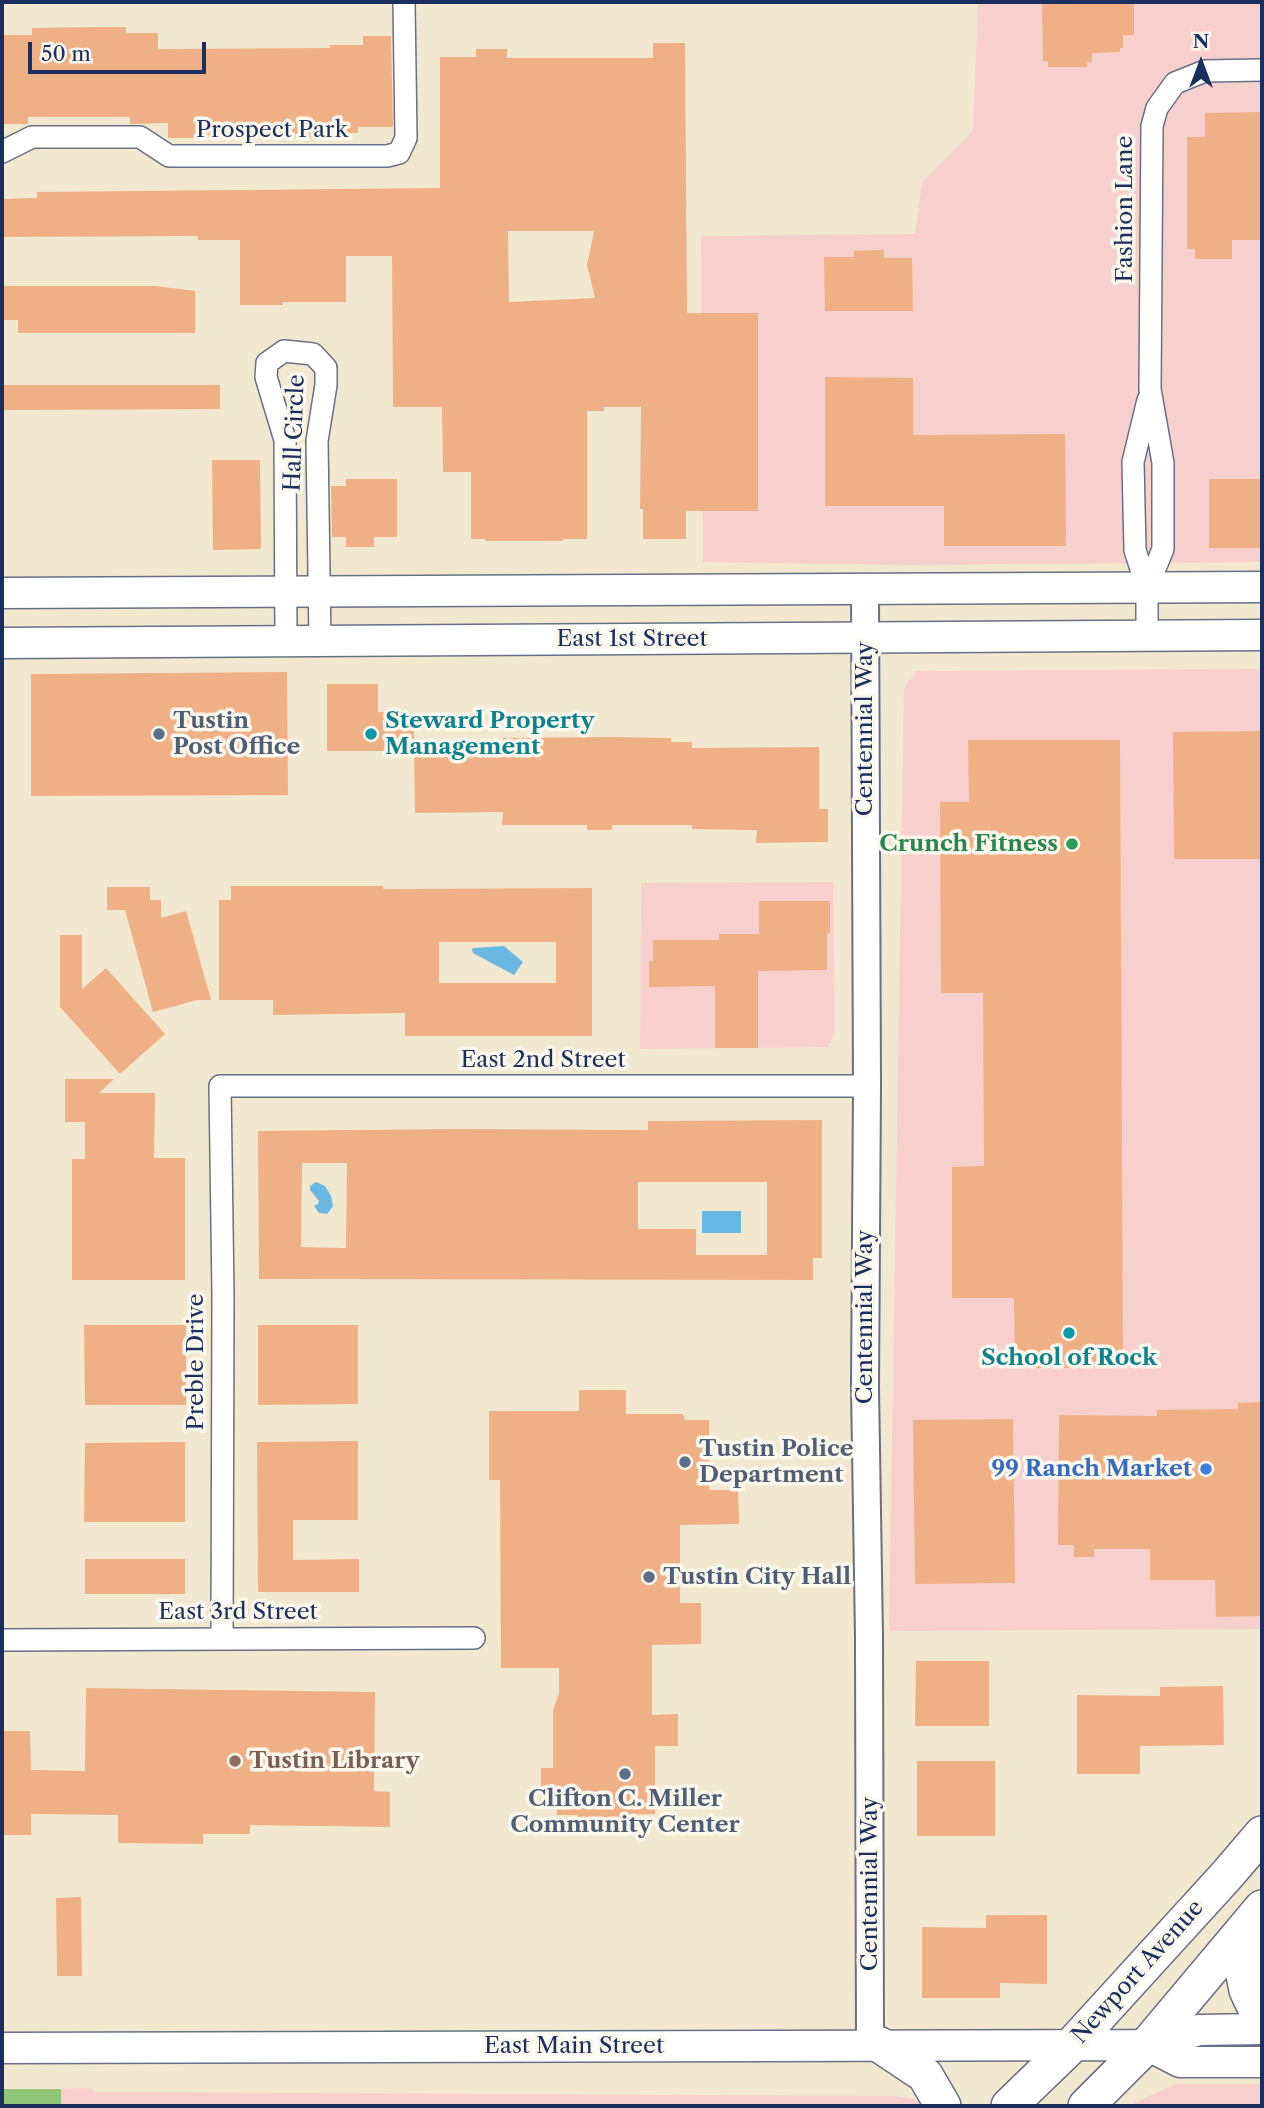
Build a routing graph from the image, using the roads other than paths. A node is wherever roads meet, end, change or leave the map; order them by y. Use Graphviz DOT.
graph roads {
  1 [pos="404,2"];
  2 [pos="1262,70"];
  3 [pos="2,152"];
  4 [pos="1150,389"];
  5 [pos="1262,587"];
  6 [pos="1147,588"];
  7 [pos="865,589"];
  8 [pos="285,592"];
  9 [pos="320,592"];
  10 [pos="2,593"];
  11 [pos="1262,635"];
  12 [pos="1147,636"];
  13 [pos="865,638"];
  14 [pos="320,639"];
  15 [pos="286,640"];
  16 [pos="2,643"];
  17 [pos="220,1086"];
  18 [pos="867,1086"];
  19 [pos="474,1638"];
  20 [pos="222,1639"];
  21 [pos="2,1640"];
  22 [pos="1262,1833"];
  23 [pos="1259,1912"];
  24 [pos="1262,2013"];
  25 [pos="1262,2029"];
  26 [pos="1072,2045"];
  27 [pos="1147,2045"];
  28 [pos="875,2046"];
  29 [pos="2,2048"];
  30 [pos="1262,2062"];
  31 [pos="943,2106"];
  32 [pos="1009,2106"];
  33 [pos="1086,2106"];
  1 -- 3 [label="street, Prospect Park"];
  2 -- 4 [label="street, Fashion Lane"];
  4 -- 6 [label="street, Fashion Lane"];
  4 -- 6 [label="street, Fashion Lane"];
  5 -- 6 [label="main road"];
  6 -- 7 [label="main road"];
  6 -- 12 [label="street, Fashion Lane"];
  7 -- 9 [label="main road"];
  7 -- 13 [label="street, Centennial Way"];
  8 -- 9 [label="main road"];
  8 -- 9 [label="street, Hall Circle"];
  8 -- 10 [label="main road"];
  8 -- 15 [label="street, Hall Circle"];
  9 -- 14 [label="street, Hall Circle"];
  11 -- 12 [label="main road, East 1st Street"];
  12 -- 13 [label="main road, East 1st Street"];
  13 -- 14 [label="main road, East 1st Street"];
  13 -- 18 [label="street, Centennial Way"];
  14 -- 15 [label="main road, East 1st Street"];
  15 -- 16 [label="main road, East 1st Street"];
  17 -- 18 [label="street, East 2nd Street"];
  17 -- 20 [label="street, Preble Drive"];
  18 -- 28 [label="street, Centennial Way"];
  19 -- 20 [label="street, East 3rd Street"];
  20 -- 21 [label="street, East 3rd Street"];
  22 -- 26 [label="main road, Newport Avenue"];
  23 -- 24 [label="main road"];
  23 -- 27 [label="main road"];
  25 -- 27 [label="main road, East Main Street"];
  26 -- 27 [label="main road, East Main Street"];
  26 -- 28 [label="main road, East Main Street"];
  26 -- 32 [label="main road, Newport Avenue"];
  27 -- 30 [label="main road, East Main Street"];
  27 -- 33 [label="main road"];
  28 -- 29 [label="main road, East Main Street"];
  28 -- 31 [label="main road"];
}
